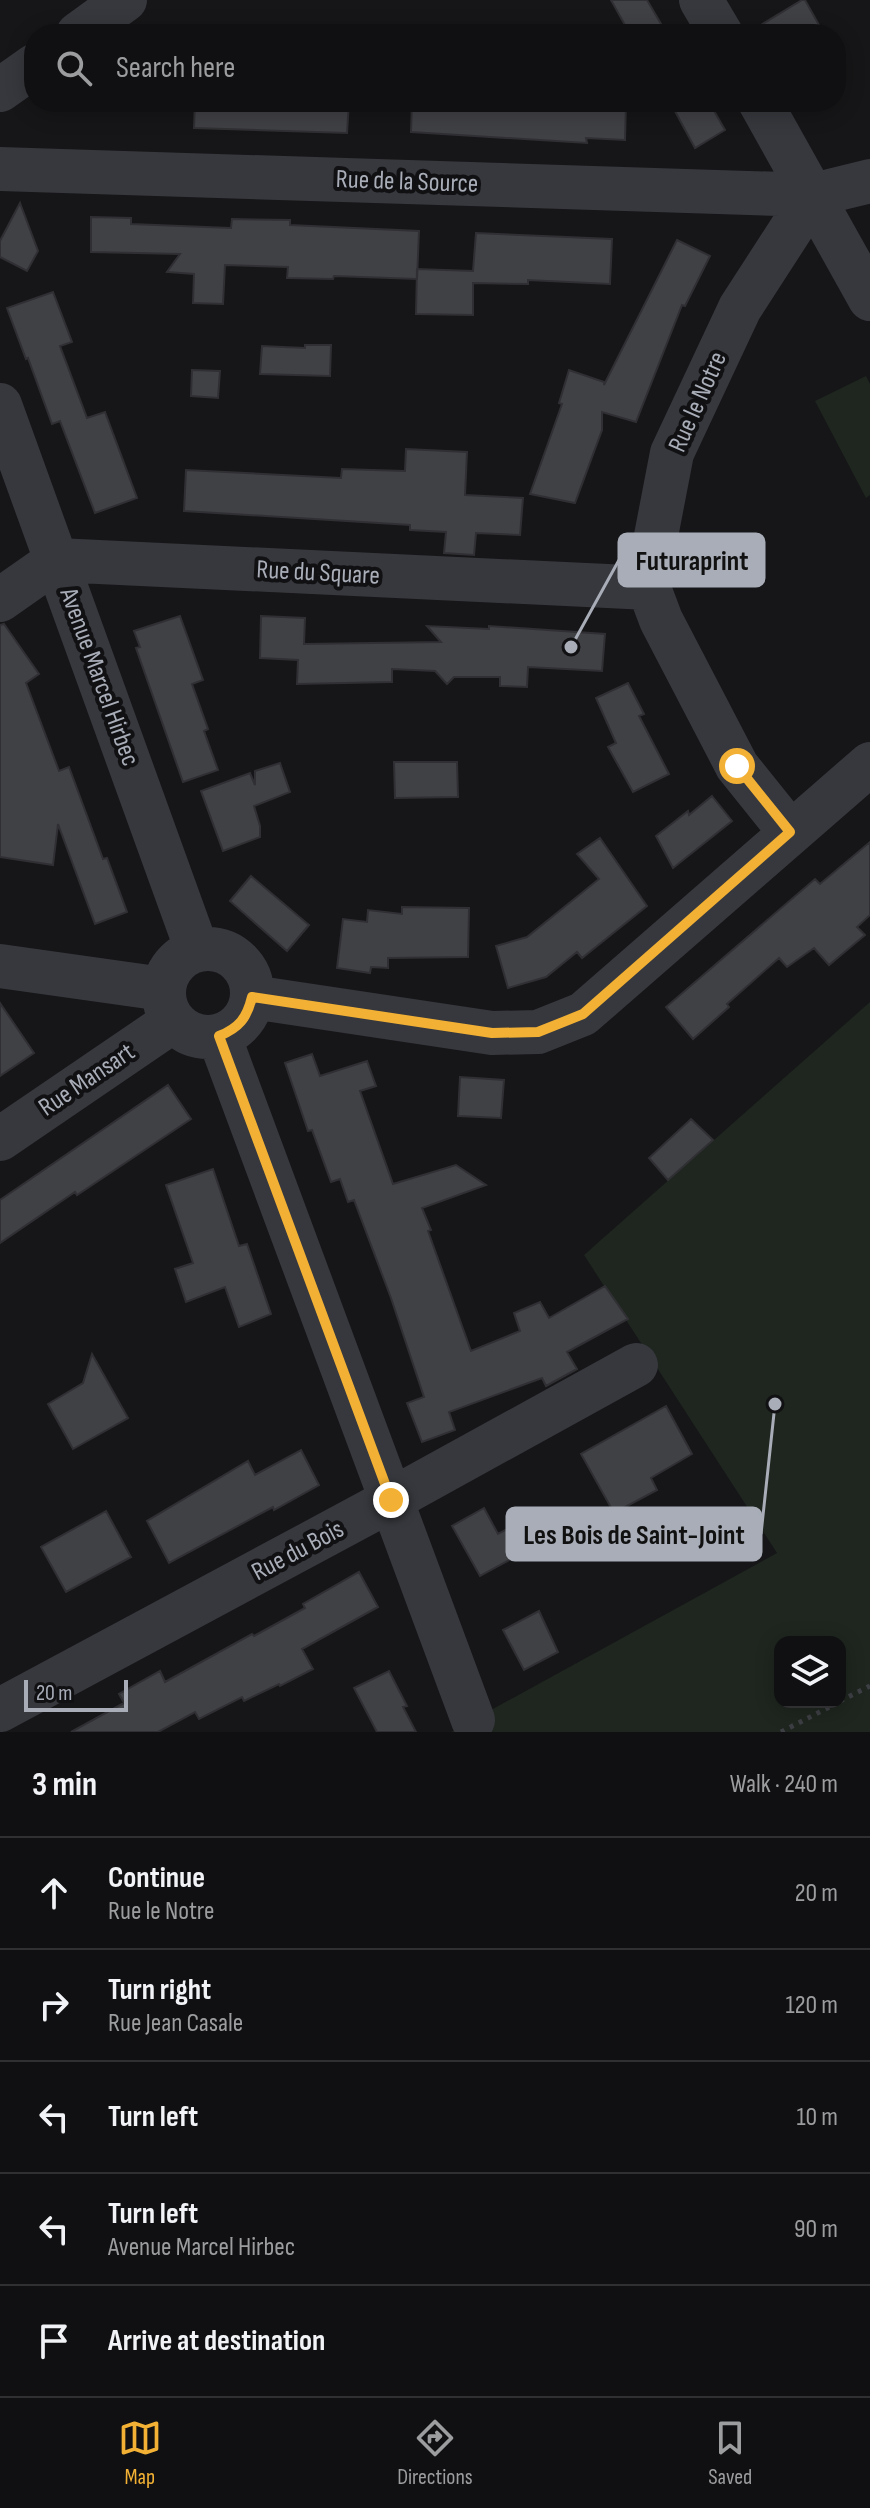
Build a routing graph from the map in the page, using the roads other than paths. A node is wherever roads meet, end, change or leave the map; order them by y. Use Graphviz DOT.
graph roads {
  1 [pos="125,0"];
  2 [pos="701,0"];
  3 [pos="92,24"];
  4 [pos="715,24"];
  5 [pos="24,73"];
  6 [pos="0,90"];
  7 [pos="766,112"];
  8 [pos="0,169"];
  9 [pos="870,181"];
  10 [pos="813,195"];
  11 [pos="870,299"];
  12 [pos="0,405"];
  13 [pos="57,560"];
  14 [pos="649,588"];
  15 [pos="0,600"];
  16 [pos="870,764"];
  17 [pos="790,832"];
  18 [pos="197,950"];
  19 [pos="0,966"];
  20 [pos="252,997"];
  21 [pos="168,1005"];
  22 [pos="219,1036"];
  23 [pos="0,1139"];
  24 [pos="636,1365"];
  25 [pos="391,1500"];
  26 [pos="0,1710"];
  27 [pos="473,1720"];
  1 -- 3 [label="street"];
  2 -- 4 [label="street"];
  5 -- 6 [label="street"];
  7 -- 10 [label="street"];
  8 -- 10 [label="street, Rue de la Source"];
  9 -- 10 [label="street, Rue de la Source"];
  10 -- 11 [label="street"];
  10 -- 14 [label="street, Rue le Notre"];
  12 -- 13 [label="street, Avenue Marcel Hirbec"];
  13 -- 14 [label="street, Rue du Square"];
  13 -- 15 [label="street"];
  13 -- 18 [label="street, Avenue Marcel Hirbec"];
  14 -- 17 [label="street, Rue le Notre"];
  16 -- 17 [label="street"];
  17 -- 20 [label="street"];
  18 -- 20 [label="street"];
  18 -- 21 [label="street"];
  19 -- 21 [label="street"];
  20 -- 22 [label="street"];
  21 -- 22 [label="street"];
  21 -- 23 [label="street, Rue Mansart"];
  22 -- 25 [label="street"];
  24 -- 25 [label="street, Rue du Bois"];
  25 -- 26 [label="street, Rue du Bois"];
  25 -- 27 [label="street"];
}
